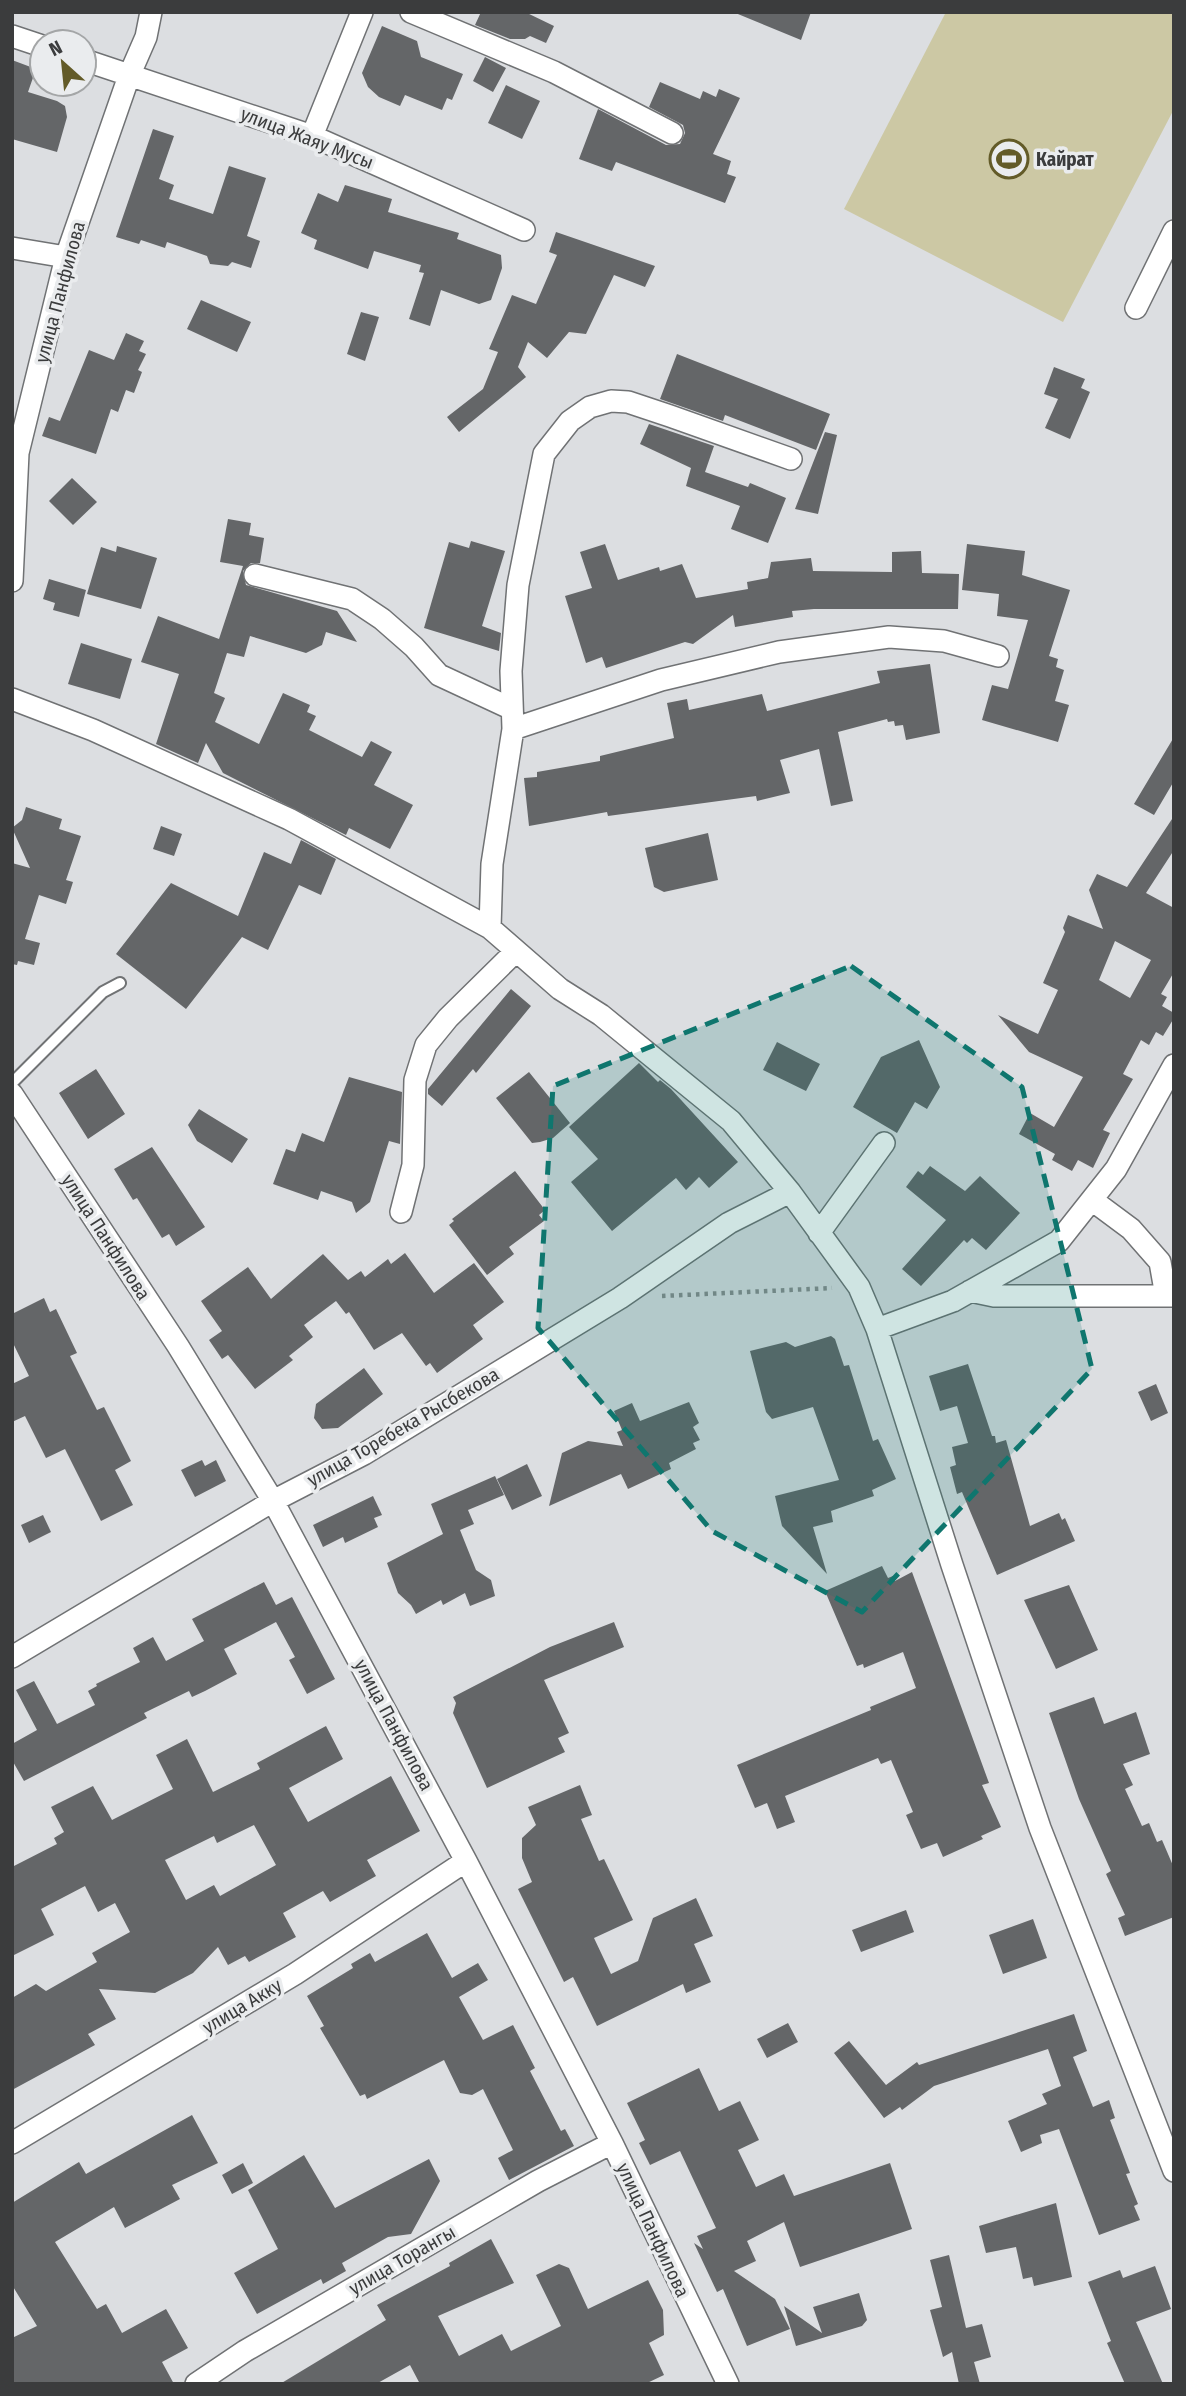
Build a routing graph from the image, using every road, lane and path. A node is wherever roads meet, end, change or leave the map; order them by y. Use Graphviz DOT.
graph roads {
  1 [pos="152,12"];
  2 [pos="362,12"];
  3 [pos="411,12"];
  4 [pos="98,65"];
  5 [pos="129,76"];
  6 [pos="672,133"];
  7 [pos="312,136"];
  8 [pos="524,230"];
  9 [pos="1174,231"];
  10 [pos="12,248"];
  11 [pos="66,257"];
  12 [pos="1136,308"];
  13 [pos="791,459"];
  14 [pos="255,575"];
  15 [pos="12,581"];
  16 [pos="998,656"];
  17 [pos="12,699"];
  18 [pos="513,719"];
  19 [pos="490,928"];
  20 [pos="516,951"];
  21 [pos="120,983"];
  22 [pos="1174,1065"];
  23 [pos="12,1083"];
  24 [pos="12,1094"];
  25 [pos="884,1143"];
  26 [pos="790,1192"];
  27 [pos="1093,1200"];
  28 [pos="401,1212"];
  29 [pos="820,1233"];
  30 [pos="859,1287"];
  31 [pos="970,1292"];
  32 [pos="659,1296"];
  33 [pos="1170,1296"];
  34 [pos="877,1329"];
  35 [pos="273,1501"];
  36 [pos="12,1657"];
  37 [pos="466,1861"];
  38 [pos="12,2143"];
  39 [pos="612,2143"];
  40 [pos="1174,2171"];
  41 [pos="196,2384"];
  42 [pos="728,2384"];
  1 -- 5 [label="street, улица Панфилова"];
  2 -- 7 [label="street"];
  3 -- 6 [label="street"];
  4 -- 5 [label="street, улица Жаяу Мусы"];
  5 -- 7 [label="street, улица Жаяу Мусы"];
  5 -- 11 [label="street, улица Панфилова"];
  7 -- 8 [label="street, улица Жаяу Мусы"];
  9 -- 12 [label="street"];
  10 -- 11 [label="street"];
  11 -- 15 [label="street, улица Панфилова"];
  13 -- 18 [label="street"];
  14 -- 18 [label="street"];
  16 -- 18 [label="street"];
  17 -- 19 [label="street"];
  18 -- 19 [label="street"];
  19 -- 20 [label="street"];
  20 -- 26 [label="street"];
  20 -- 28 [label="street"];
  21 -- 23 [label="lane"];
  22 -- 27 [label="street"];
  24 -- 35 [label="street, улица Панфилова"];
  25 -- 29 [label="street"];
  26 -- 29 [label="street"];
  26 -- 35 [label="street, улица Торебека Рысбекова"];
  27 -- 31 [label="street"];
  27 -- 33 [label="street"];
  29 -- 30 [label="street"];
  30 -- 32 [label="path"];
  30 -- 34 [label="street"];
  31 -- 33 [label="street"];
  31 -- 34 [label="street"];
  34 -- 40 [label="street"];
  35 -- 36 [label="street, улица Торебека Рысбекова"];
  35 -- 37 [label="street, улица Панфилова"];
  37 -- 38 [label="street, улица Акку"];
  37 -- 39 [label="street, улица Панфилова"];
  39 -- 41 [label="street, улица Торангы"];
  39 -- 42 [label="street, улица Панфилова"];
}
